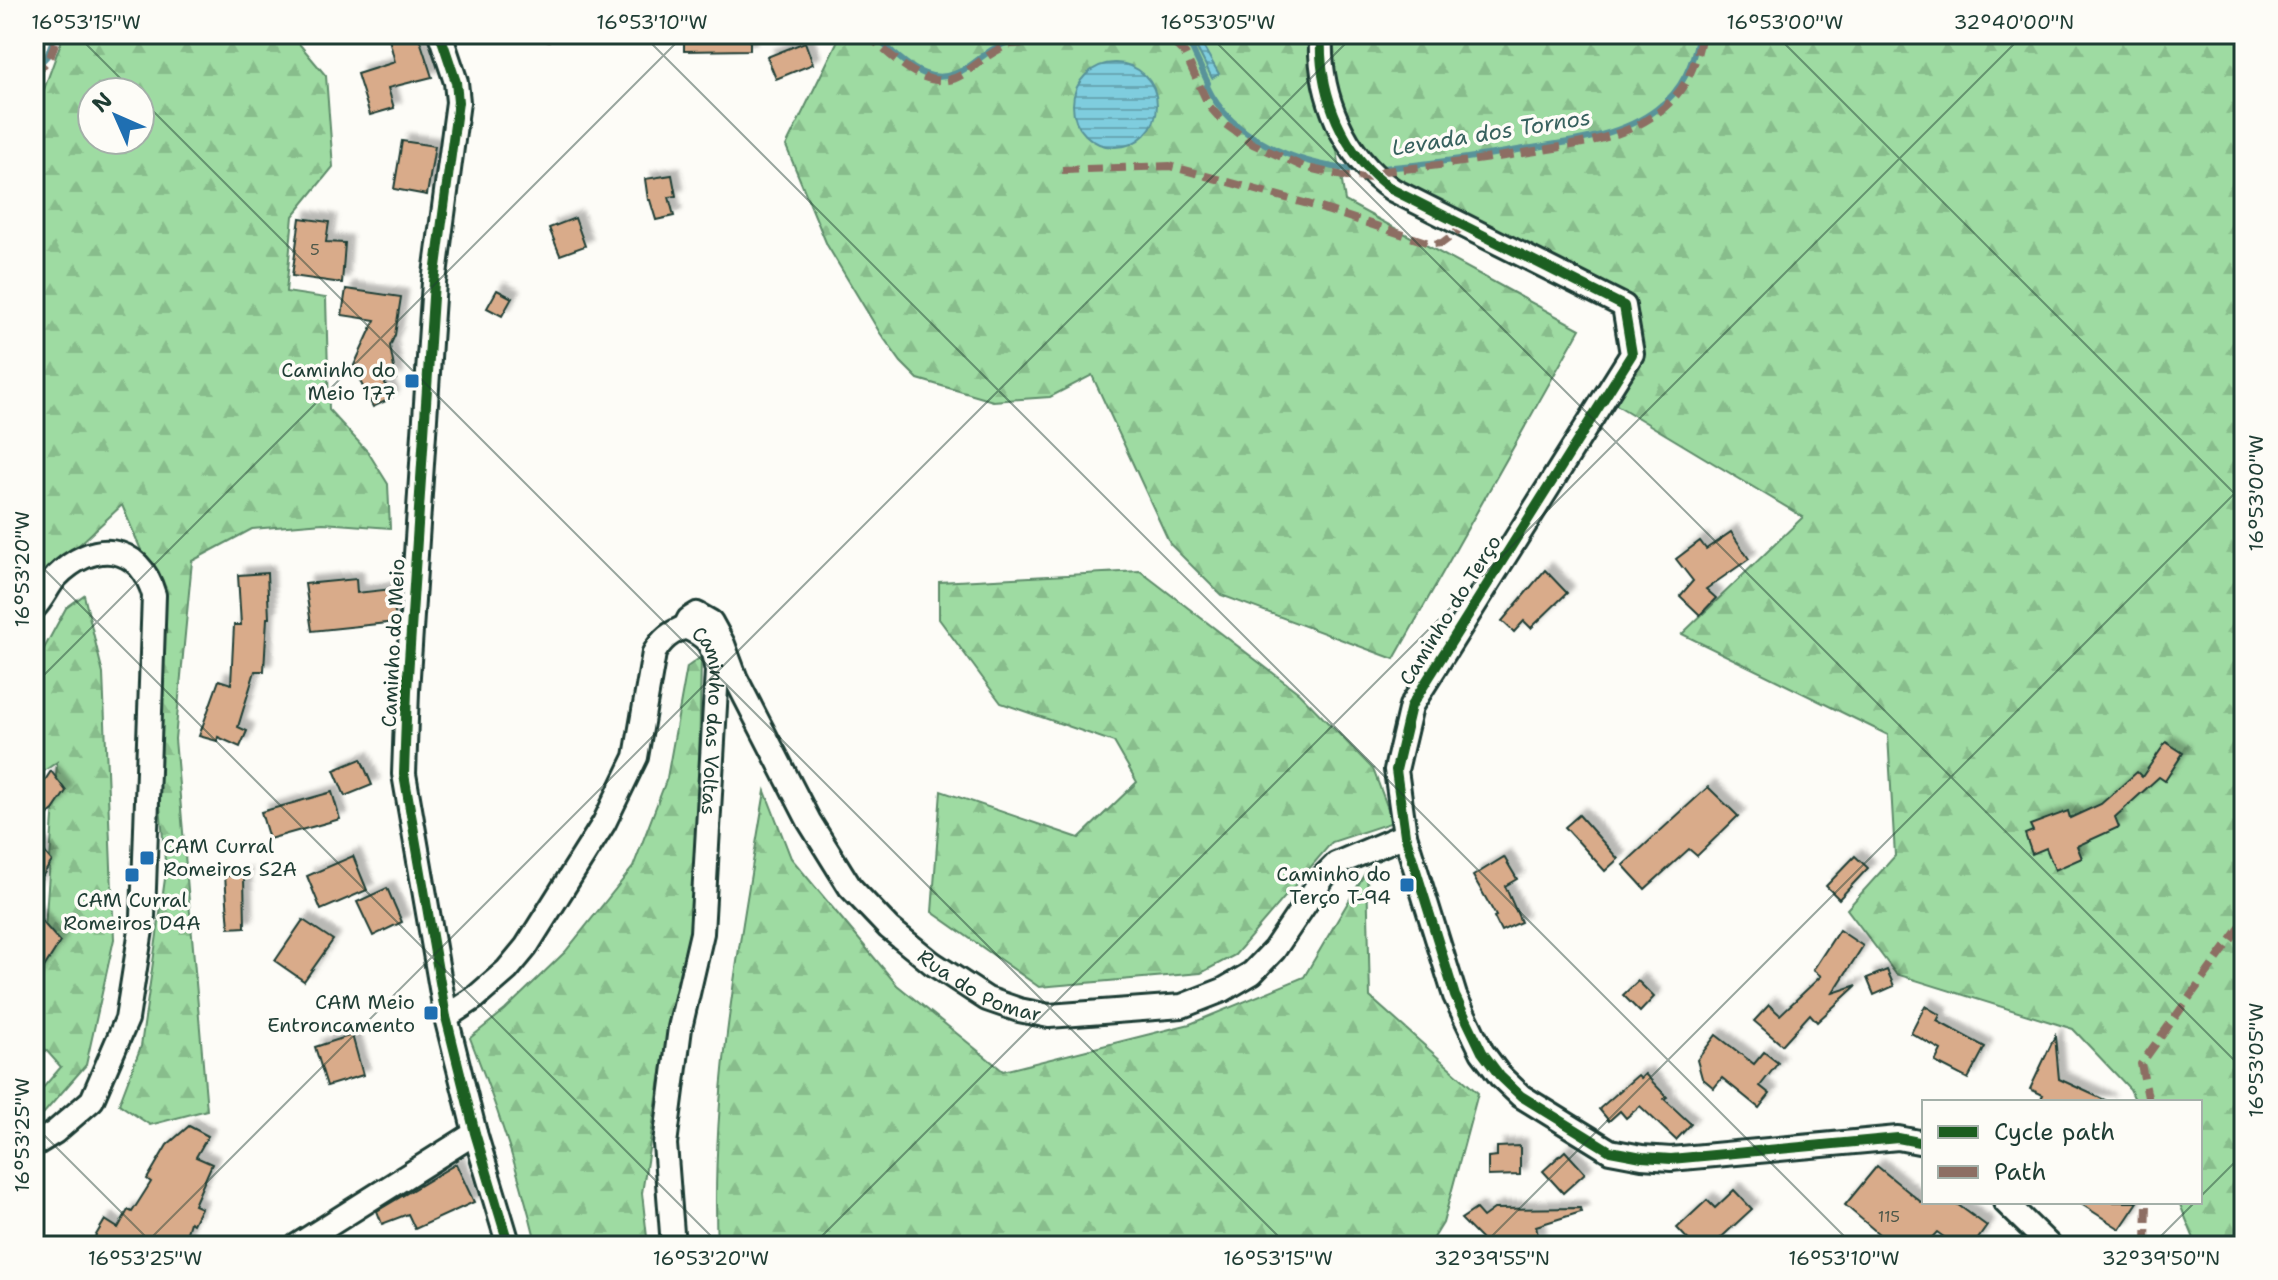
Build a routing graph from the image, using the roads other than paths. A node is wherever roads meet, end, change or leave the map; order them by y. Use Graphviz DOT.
graph roads {
  1 [pos="440,34"];
  2 [pos="1321,34"];
  3 [pos="34,608"];
  4 [pos="685,627"];
  5 [pos="1405,835"];
  6 [pos="446,1017"];
  7 [pos="475,1133"];
  8 [pos="1922,1143"];
  9 [pos="34,1145"];
  10 [pos="2007,1204"];
  11 [pos="296,1246"];
  12 [pos="509,1246"];
  13 [pos="673,1246"];
  14 [pos="2050,1246"];
  1 -- 6 [label="street, Caminho do Meio"];
  2 -- 5 [label="street, Caminho do Terço"];
  3 -- 9 [label="street"];
  4 -- 5 [label="street, Rua do Pomar"];
  4 -- 6 [label="street, Caminho das Voltas"];
  4 -- 13 [label="street, Caminho das Voltas"];
  5 -- 8 [label="street, Caminho do Terço"];
  6 -- 7 [label="street, Caminho do Meio"];
  7 -- 11 [label="street"];
  7 -- 12 [label="street, Caminho do Meio"];
  10 -- 14 [label="street"];
}
